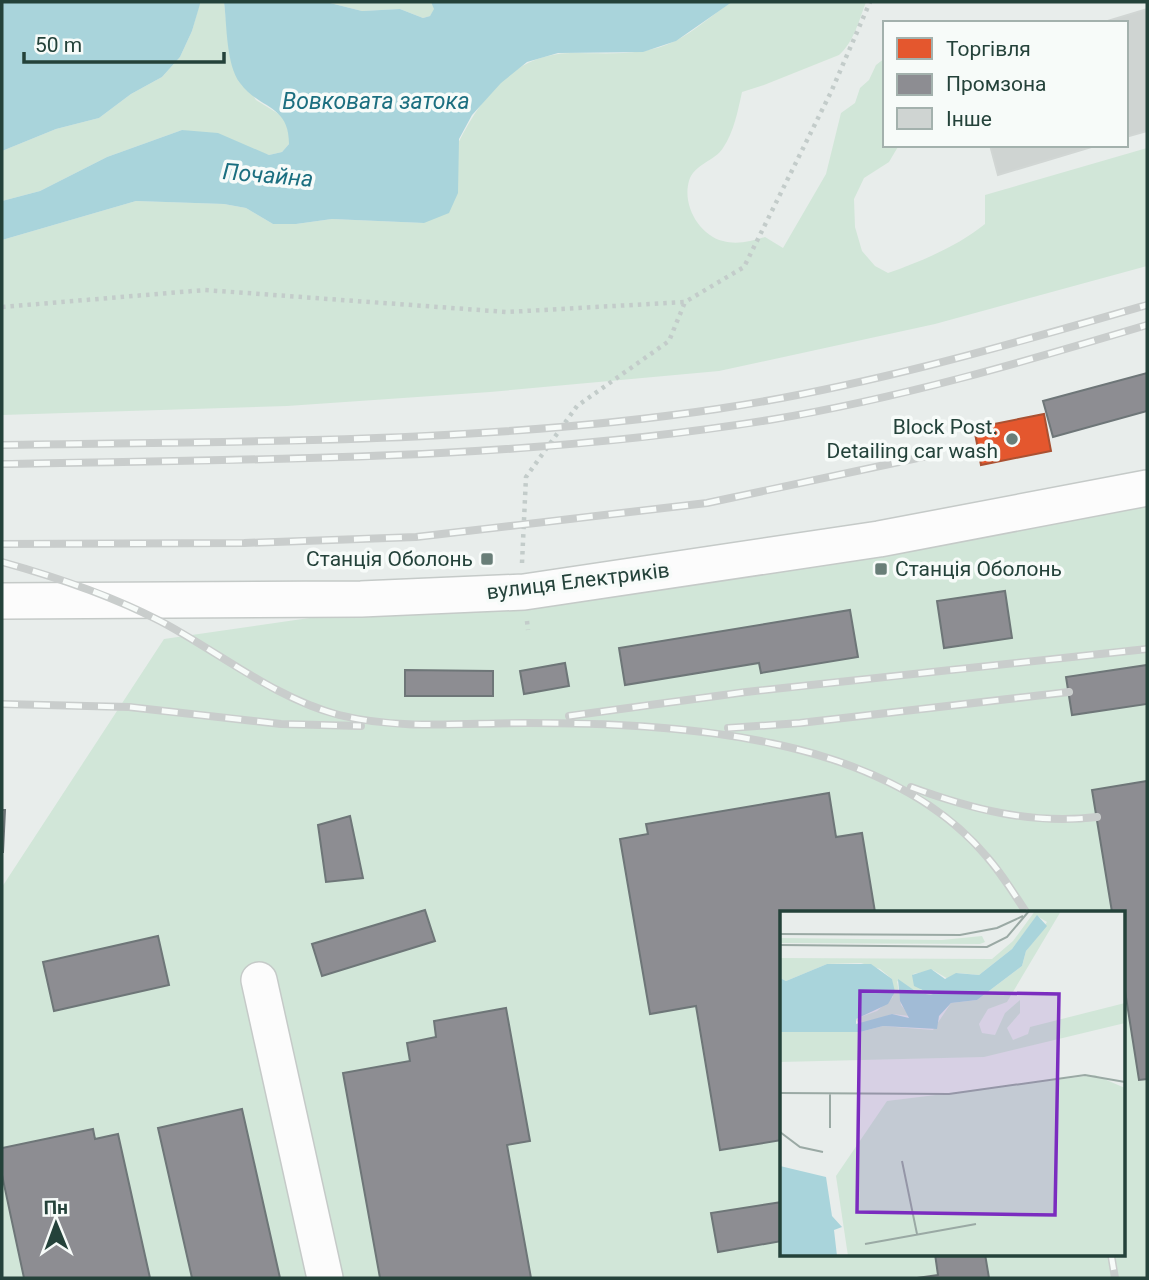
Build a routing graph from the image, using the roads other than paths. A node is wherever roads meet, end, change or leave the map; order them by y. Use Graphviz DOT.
graph roads {
  1 [pos="1147,488"];
  2 [pos="2,601"];
  3 [pos="259,980"];
  4 [pos="325,1278"];
  1 -- 2 [label="street, вулиця Електриків"];
  3 -- 4 [label="street"];
}
